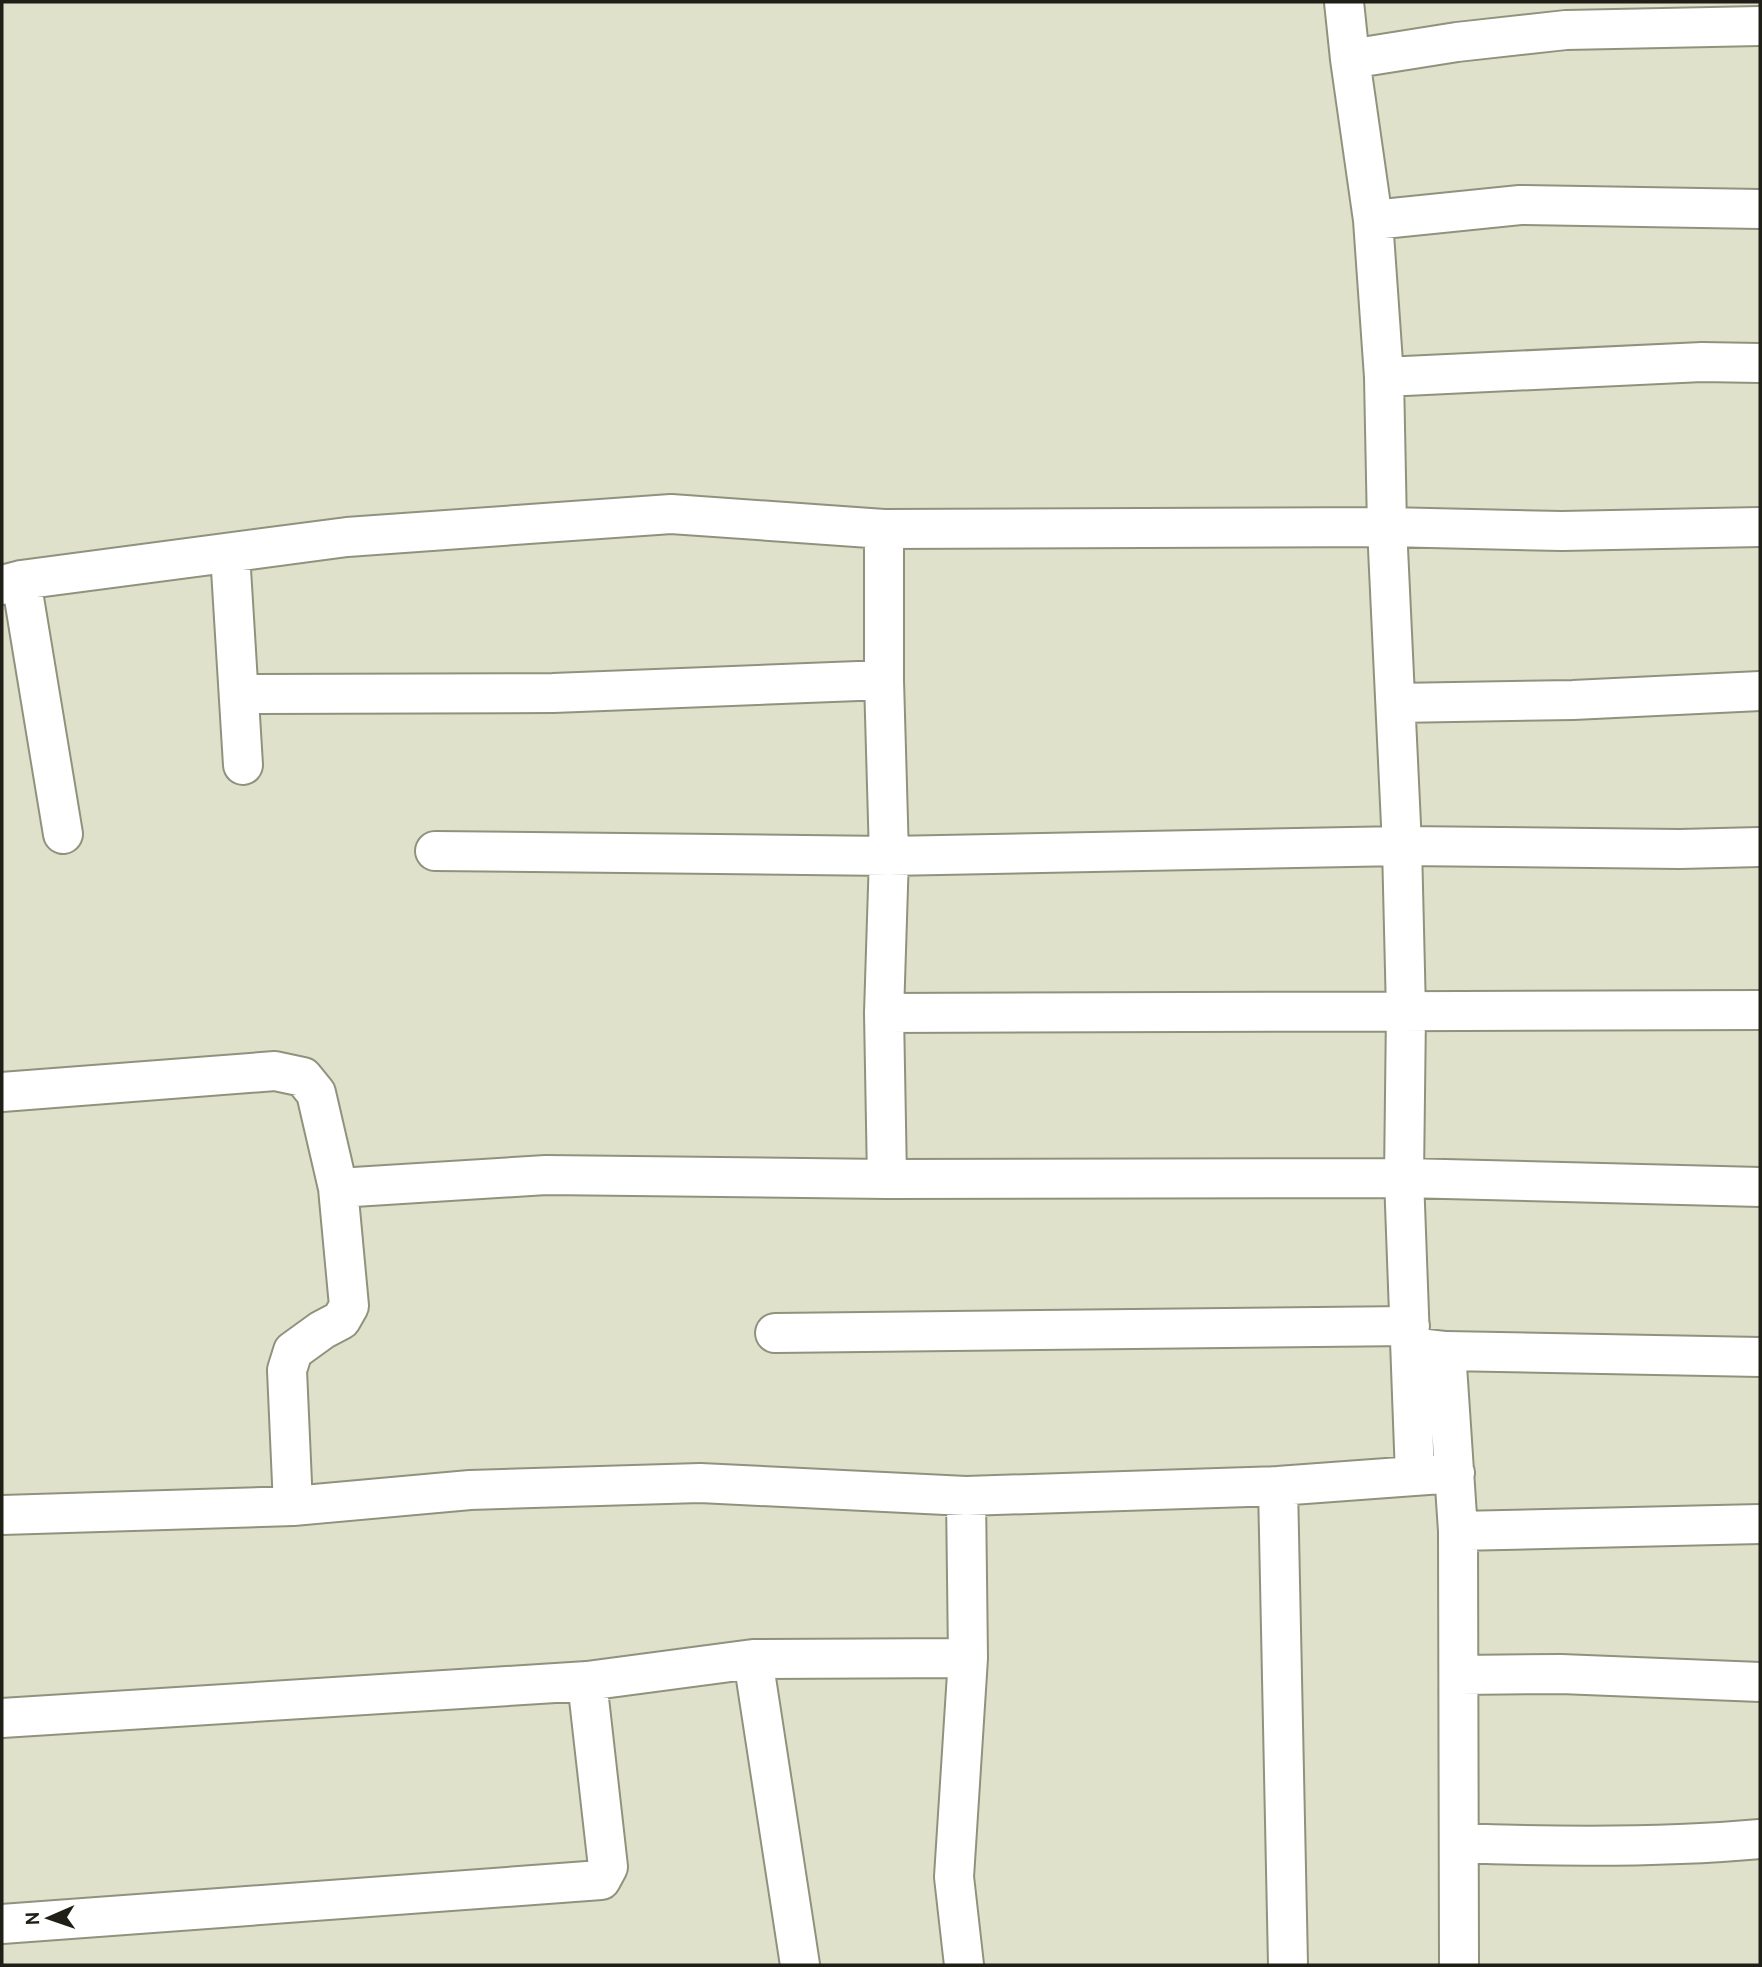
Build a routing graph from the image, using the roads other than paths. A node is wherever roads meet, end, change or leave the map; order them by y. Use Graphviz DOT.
graph roads {
  1 [pos="1344,2"];
  2 [pos="1760,26"];
  3 [pos="1350,59"];
  4 [pos="1760,209"];
  5 [pos="1373,220"];
  6 [pos="1760,363"];
  7 [pos="1384,377"];
  8 [pos="1387,527"];
  9 [pos="1760,527"];
  10 [pos="884,529"];
  11 [pos="230,553"];
  12 [pos="12,583"];
  13 [pos="884,680"];
  14 [pos="1760,691"];
  15 [pos="239,694"];
  16 [pos="1395,703"];
  17 [pos="243,765"];
  18 [pos="63,834"];
  19 [pos="1402,846"];
  20 [pos="1760,847"];
  21 [pos="435,851"];
  22 [pos="890,856"];
  23 [pos="1760,1010"];
  24 [pos="1406,1012"];
  25 [pos="884,1013"];
  26 [pos="2,1092"];
  27 [pos="887,1178"];
  28 [pos="1404,1178"];
  29 [pos="1760,1186"];
  30 [pos="338,1188"];
  31 [pos="775,1333"];
  32 [pos="1422,1341"];
  33 [pos="1760,1357"];
  34 [pos="1455,1473"];
  35 [pos="1415,1476"];
  36 [pos="1278,1486"];
  37 [pos="966,1496"];
  38 [pos="293,1506"];
  39 [pos="2,1515"];
  40 [pos="1760,1524"];
  41 [pos="1458,1531"];
  42 [pos="968,1658"];
  43 [pos="753,1659"];
  44 [pos="1459,1675"];
  45 [pos="587,1682"];
  46 [pos="1760,1682"];
  47 [pos="2,1718"];
  48 [pos="1760,1839"];
  49 [pos="1459,1843"];
  50 [pos="2,1924"];
  51 [pos="800,1965"];
  52 [pos="964,1965"];
  53 [pos="1288,1965"];
  54 [pos="1459,1965"];
  1 -- 3 [label="street"];
  2 -- 3 [label="street"];
  3 -- 5 [label="street"];
  4 -- 5 [label="street"];
  5 -- 7 [label="street"];
  6 -- 7 [label="street"];
  7 -- 8 [label="street"];
  8 -- 9 [label="street"];
  8 -- 10 [label="street"];
  8 -- 16 [label="street"];
  10 -- 11 [label="street"];
  10 -- 13 [label="street"];
  11 -- 12 [label="street"];
  11 -- 15 [label="street"];
  12 -- 18 [label="street"];
  13 -- 15 [label="street"];
  13 -- 22 [label="street"];
  14 -- 16 [label="street"];
  15 -- 17 [label="street"];
  16 -- 19 [label="street"];
  19 -- 20 [label="street"];
  19 -- 22 [label="street"];
  19 -- 24 [label="street"];
  21 -- 22 [label="street"];
  22 -- 25 [label="street"];
  23 -- 24 [label="street"];
  24 -- 25 [label="street"];
  24 -- 28 [label="street"];
  25 -- 27 [label="street"];
  26 -- 30 [label="street"];
  27 -- 28 [label="street"];
  27 -- 30 [label="street"];
  28 -- 29 [label="street"];
  28 -- 32 [label="street"];
  30 -- 38 [label="street"];
  31 -- 32 [label="street"];
  32 -- 33 [label="street"];
  32 -- 34 [label="street"];
  32 -- 35 [label="street"];
  34 -- 35 [label="street"];
  34 -- 41 [label="street"];
  35 -- 36 [label="street"];
  36 -- 37 [label="street"];
  36 -- 53 [label="street"];
  37 -- 38 [label="street"];
  37 -- 42 [label="street"];
  38 -- 39 [label="street"];
  40 -- 41 [label="street"];
  41 -- 44 [label="street"];
  42 -- 43 [label="street"];
  42 -- 52 [label="street"];
  43 -- 45 [label="street"];
  43 -- 51 [label="street"];
  44 -- 46 [label="street"];
  44 -- 49 [label="street"];
  45 -- 47 [label="street"];
  45 -- 50 [label="street"];
  48 -- 49 [label="street"];
  49 -- 54 [label="street"];
}
